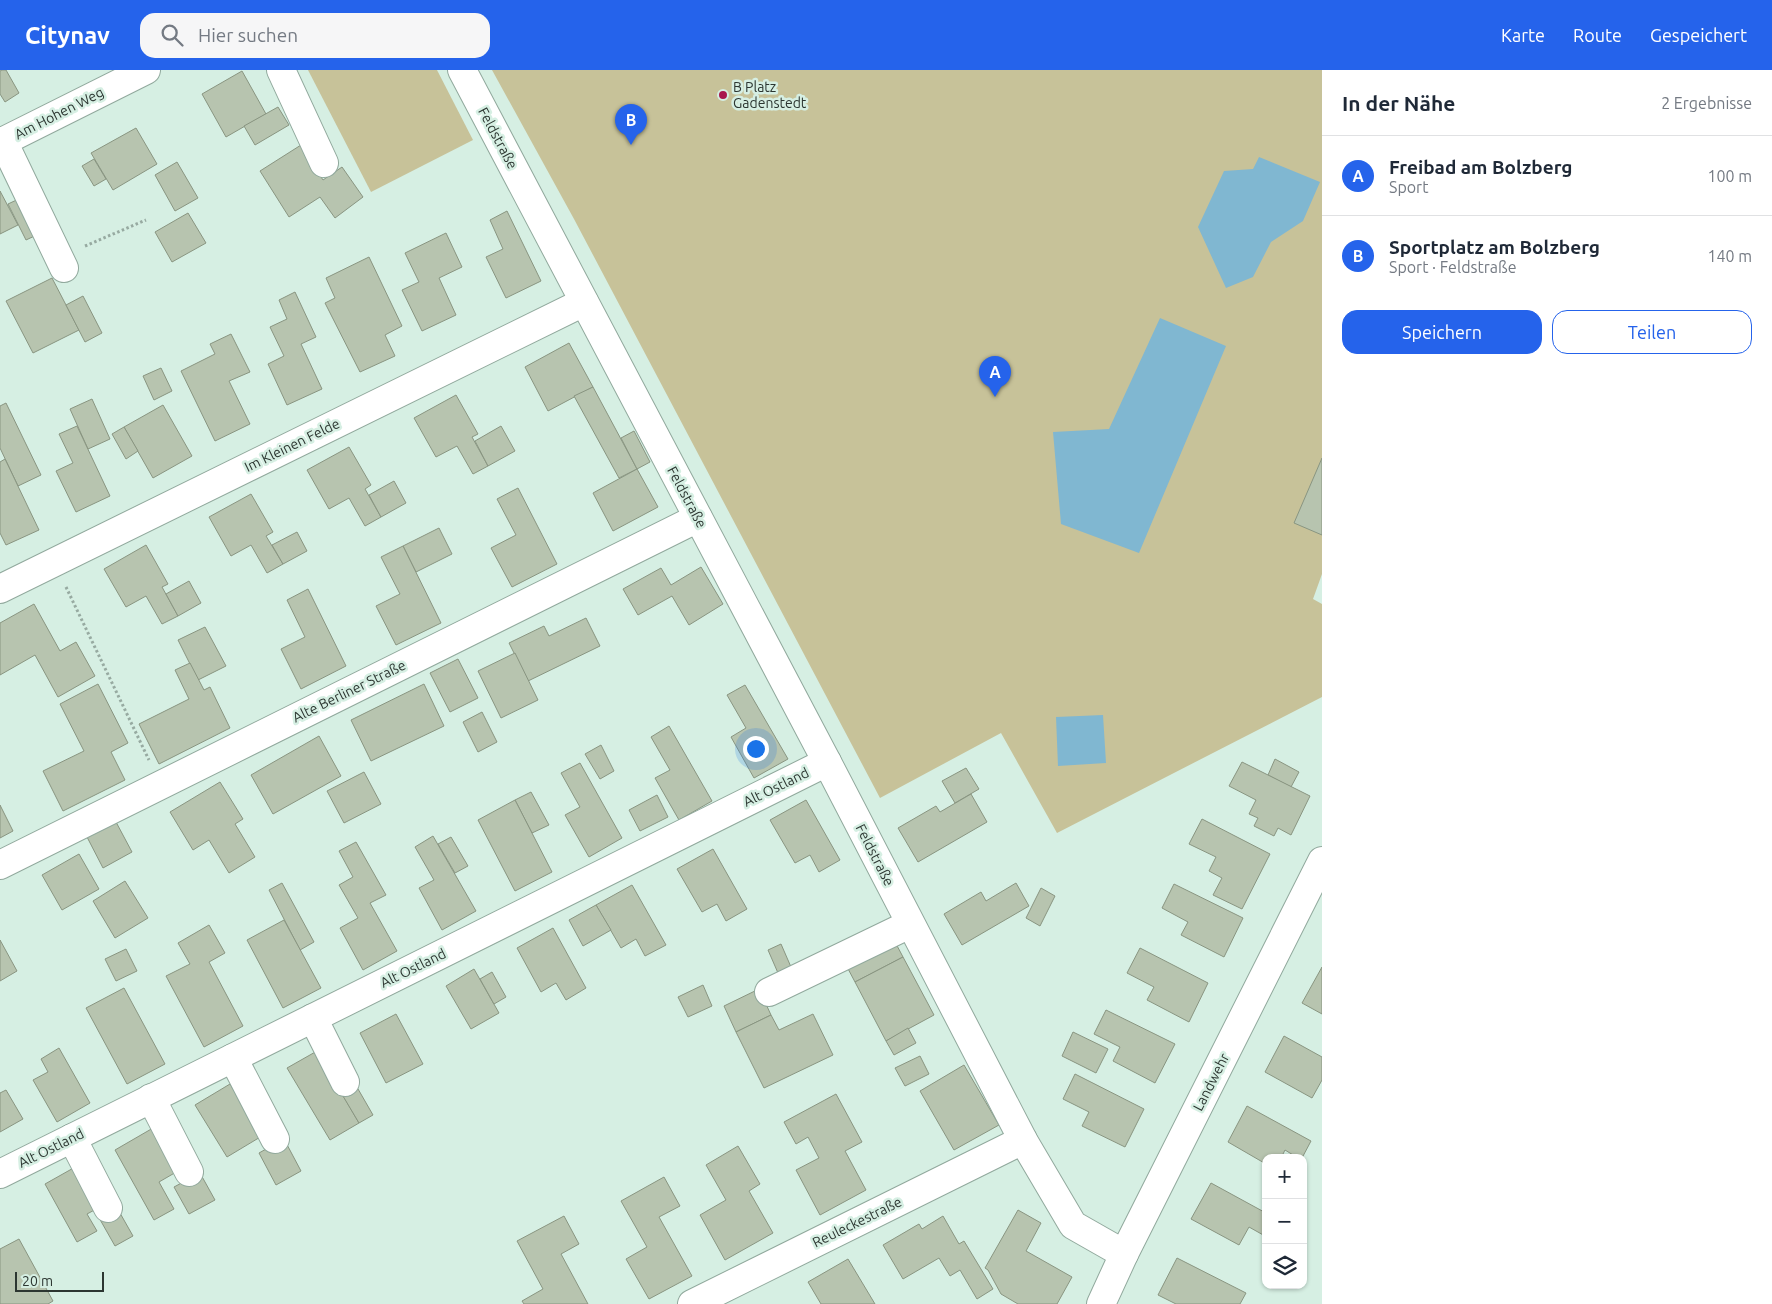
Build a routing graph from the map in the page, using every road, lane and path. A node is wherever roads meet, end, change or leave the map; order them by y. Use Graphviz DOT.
graph roads {
  1 [pos="146,70"];
  2 [pos="281,70"];
  3 [pos="462,70"];
  4 [pos="1,142"];
  5 [pos="324,163"];
  6 [pos="146,220"];
  7 [pos="62,263"];
  8 [pos="584,302"];
  9 [pos="698,518"];
  10 [pos="54,562"];
  11 [pos="0,589"];
  12 [pos="827,762"];
  13 [pos="161,785"];
  14 [pos="1322,861"];
  15 [pos="0,865"];
  16 [pos="910,924"];
  17 [pos="769,992"];
  18 [pos="313,1018"];
  19 [pos="233,1058"];
  20 [pos="346,1082"];
  21 [pos="151,1098"];
  22 [pos="72,1138"];
  23 [pos="275,1139"];
  24 [pos="1023,1140"];
  25 [pos="189,1172"];
  26 [pos="0,1174"];
  27 [pos="108,1208"];
  28 [pos="1124,1254"];
  29 [pos="1103,1303"];
  30 [pos="692,1304"];
  1 -- 4 [label="street, Am Hohen Weg"];
  2 -- 5 [label="street"];
  3 -- 8 [label="street, Feldstraße"];
  4 -- 7 [label="street"];
  6 -- 7 [label="path"];
  8 -- 9 [label="street, Feldstraße"];
  8 -- 10 [label="street, Im Kleinen Felde"];
  9 -- 12 [label="street, Feldstraße"];
  9 -- 13 [label="street, Alte Berliner Straße"];
  10 -- 11 [label="street, Im Kleinen Felde"];
  10 -- 13 [label="path"];
  12 -- 16 [label="street, Feldstraße"];
  12 -- 18 [label="street, Alt Ostland"];
  13 -- 15 [label="street, Alte Berliner Straße"];
  14 -- 28 [label="street, Landwehr"];
  16 -- 17 [label="street"];
  16 -- 24 [label="street, Feldstraße"];
  18 -- 19 [label="street, Alt Ostland"];
  18 -- 20 [label="street"];
  19 -- 21 [label="street, Alt Ostland"];
  19 -- 23 [label="street"];
  21 -- 22 [label="street, Alt Ostland"];
  21 -- 25 [label="street"];
  22 -- 26 [label="street, Alt Ostland"];
  22 -- 27 [label="street"];
  24 -- 28 [label="street, Feldstraße"];
  24 -- 30 [label="street, Reuleckestraße"];
  28 -- 29 [label="street, Landwehr"];
}
